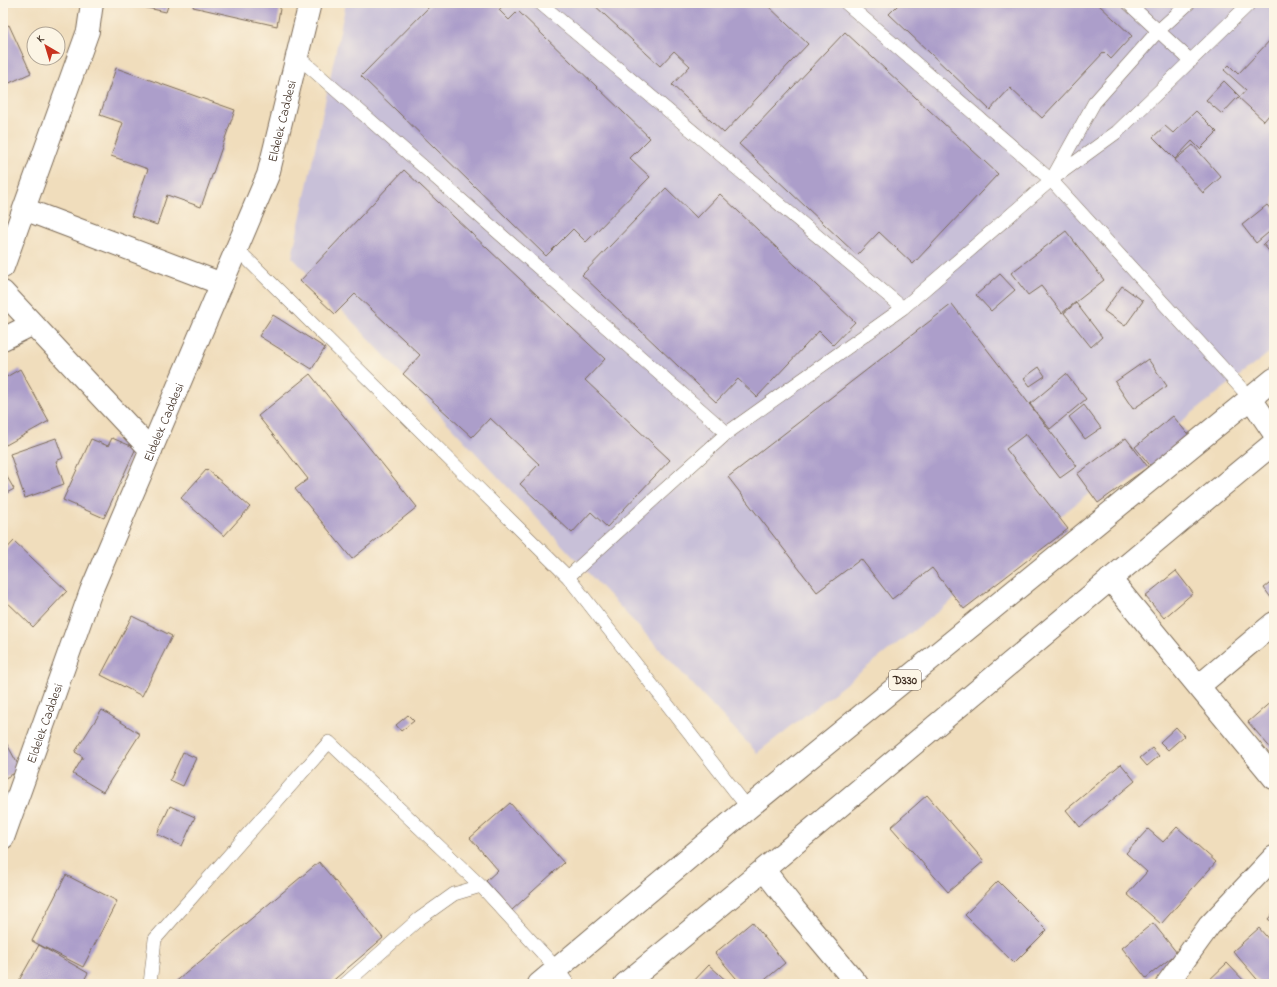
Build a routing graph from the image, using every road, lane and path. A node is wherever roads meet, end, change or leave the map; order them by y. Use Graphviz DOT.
graph roads {
  1 [pos="92,3"];
  2 [pos="310,3"];
  3 [pos="540,3"];
  4 [pos="846,3"];
  5 [pos="1128,3"];
  6 [pos="1189,3"];
  7 [pos="1250,3"];
  8 [pos="1158,31"];
  9 [pos="297,56"];
  10 [pos="1191,61"];
  11 [pos="1051,180"];
  12 [pos="24,209"];
  13 [pos="237,249"];
  14 [pos="3,267"];
  15 [pos="222,284"];
  16 [pos="3,292"];
  17 [pos="904,308"];
  18 [pos="33,324"];
  19 [pos="3,339"];
  20 [pos="1274,379"];
  21 [pos="1251,399"];
  22 [pos="727,433"];
  23 [pos="1274,433"];
  24 [pos="1274,443"];
  25 [pos="151,450"];
  26 [pos="568,577"];
  27 [pos="1110,579"];
  28 [pos="1274,623"];
  29 [pos="1199,686"];
  30 [pos="1274,778"];
  31 [pos="748,808"];
  32 [pos="3,838"];
  33 [pos="1274,857"];
  34 [pos="764,870"];
  35 [pos="481,886"];
  36 [pos="563,976"];
  37 [pos="150,984"];
  38 [pos="345,984"];
  39 [pos="539,984"];
  40 [pos="625,984"];
  41 [pos="857,984"];
  42 [pos="1166,984"];
  1 -- 12 [label="street"];
  2 -- 9 [label="street, Eldelek Caddesi"];
  3 -- 17 [label="lane"];
  4 -- 11 [label="lane"];
  5 -- 8 [label="lane"];
  6 -- 8 [label="lane"];
  7 -- 10 [label="lane"];
  8 -- 10 [label="lane"];
  8 -- 11 [label="lane"];
  9 -- 13 [label="street, Eldelek Caddesi"];
  9 -- 22 [label="lane"];
  10 -- 11 [label="lane"];
  11 -- 17 [label="lane"];
  11 -- 21 [label="lane"];
  12 -- 14 [label="street"];
  12 -- 15 [label="street"];
  13 -- 15 [label="street, Eldelek Caddesi"];
  13 -- 26 [label="lane"];
  15 -- 25 [label="street, Eldelek Caddesi"];
  16 -- 18 [label="street"];
  17 -- 22 [label="lane"];
  18 -- 19 [label="street"];
  18 -- 25 [label="street"];
  20 -- 21 [label="street, D330"];
  21 -- 23 [label="street"];
  21 -- 31 [label="street, D330"];
  22 -- 26 [label="lane"];
  24 -- 27 [label="street"];
  25 -- 32 [label="street, Eldelek Caddesi"];
  26 -- 31 [label="lane"];
  27 -- 29 [label="street"];
  27 -- 34 [label="street"];
  28 -- 29 [label="street"];
  29 -- 30 [label="street"];
  31 -- 36 [label="street, D330"];
  33 -- 42 [label="street"];
  34 -- 40 [label="street"];
  34 -- 41 [label="street"];
  35 -- 36 [label="lane"];
  35 -- 37 [label="lane"];
  35 -- 38 [label="lane"];
  36 -- 39 [label="street, D330"];
}
